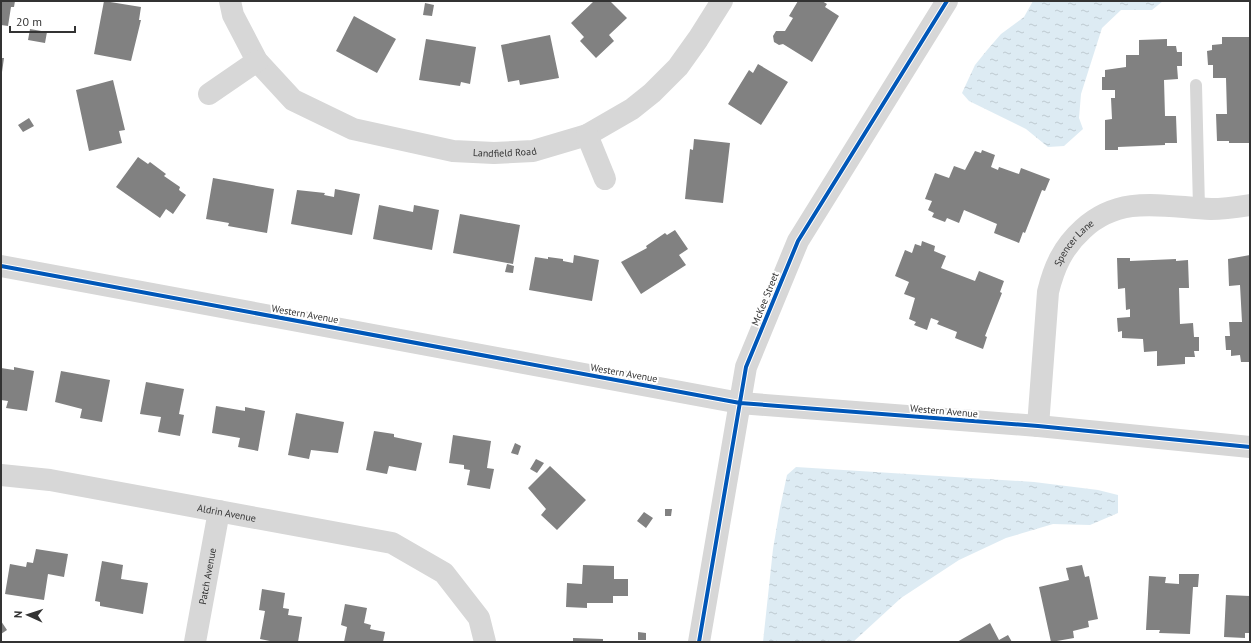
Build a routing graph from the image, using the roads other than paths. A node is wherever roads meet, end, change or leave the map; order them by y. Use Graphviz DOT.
graph roads {
  1 [pos="230,1"];
  2 [pos="722,1"];
  3 [pos="947,1"];
  4 [pos="256,60"];
  5 [pos="1196,85"];
  6 [pos="209,94"];
  7 [pos="587,135"];
  8 [pos="605,179"];
  9 [pos="1250,205"];
  10 [pos="1199,208"];
  11 [pos="1,266"];
  12 [pos="740,403"];
  13 [pos="1038,426"];
  14 [pos="1250,447"];
  15 [pos="1,475"];
  16 [pos="218,511"];
  17 [pos="195,642"];
  18 [pos="485,642"];
  19 [pos="699,642"];
  1 -- 4 [label="street, Landfield Road"];
  2 -- 7 [label="street, Landfield Road"];
  3 -- 12 [label="street, McKee Street"];
  4 -- 6 [label="street"];
  4 -- 7 [label="street, Landfield Road"];
  5 -- 10 [label="lane"];
  7 -- 8 [label="street"];
  9 -- 10 [label="street, Spencer Lane"];
  10 -- 13 [label="street, Spencer Lane"];
  11 -- 12 [label="street, Western Avenue"];
  12 -- 13 [label="street, Western Avenue"];
  12 -- 19 [label="street, McKee Street"];
  13 -- 14 [label="street, Western Avenue"];
  15 -- 16 [label="street, Aldrin Avenue"];
  16 -- 17 [label="street, Patch Avenue"];
  16 -- 18 [label="street, Aldrin Avenue"];
}
